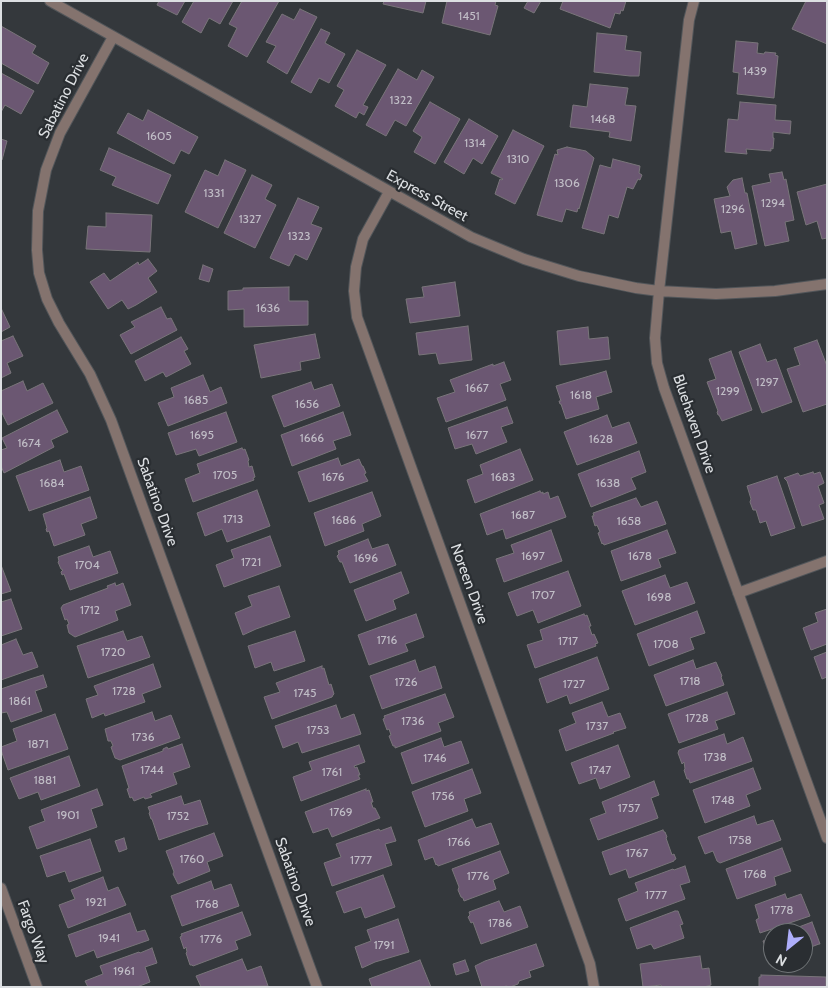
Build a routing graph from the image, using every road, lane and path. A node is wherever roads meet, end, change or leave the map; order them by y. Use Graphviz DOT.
graph roads {
  1 [pos="50,1"];
  2 [pos="694,1"];
  3 [pos="113,36"];
  4 [pos="389,192"];
  5 [pos="827,284"];
  6 [pos="659,291"];
  7 [pos="827,561"];
  8 [pos="738,593"];
  9 [pos="827,838"];
  10 [pos="1,888"];
  11 [pos="37,987"];
  12 [pos="317,987"];
  13 [pos="594,987"];
  1 -- 3 [label="street, Express Street"];
  2 -- 6 [label="street, Bluehaven Drive"];
  3 -- 4 [label="street, Express Street"];
  3 -- 12 [label="street, Sabatino Drive"];
  4 -- 6 [label="street, Express Street"];
  4 -- 13 [label="street, Noreen Drive"];
  5 -- 6 [label="street, Express Street"];
  6 -- 8 [label="street, Bluehaven Drive"];
  7 -- 8 [label="street"];
  8 -- 9 [label="street, Bluehaven Drive"];
  10 -- 11 [label="street, Fargo Way"];
}
